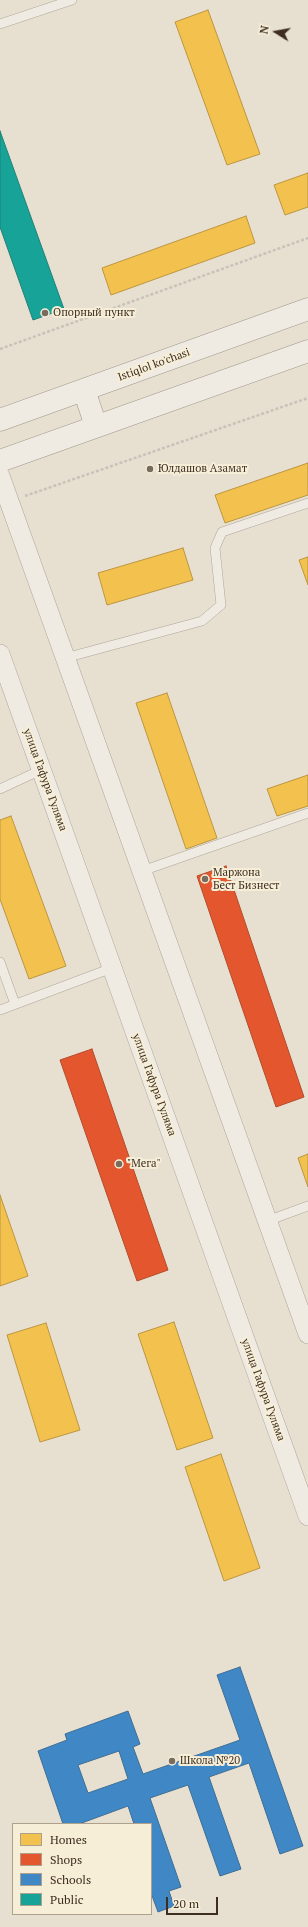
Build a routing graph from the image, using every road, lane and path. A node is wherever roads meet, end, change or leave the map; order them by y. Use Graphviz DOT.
graph roads {
  1 [pos="72,0"];
  2 [pos="0,24"];
  3 [pos="308,238"];
  4 [pos="308,309"];
  5 [pos="0,349"];
  6 [pos="308,351"];
  7 [pos="84,390"];
  8 [pos="308,398"];
  9 [pos="0,420"];
  10 [pos="96,426"];
  11 [pos="0,461"];
  12 [pos="0,476"];
  13 [pos="9,502"];
  14 [pos="308,503"];
  15 [pos="0,654"];
  16 [pos="65,658"];
  17 [pos="41,770"];
  18 [pos="0,789"];
  19 [pos="308,813"];
  20 [pos="142,871"];
  21 [pos="0,962"];
  22 [pos="112,968"];
  23 [pos="15,1004"];
  24 [pos="0,1010"];
  25 [pos="308,1206"];
  26 [pos="268,1221"];
  27 [pos="308,1334"];
  28 [pos="308,1516"];
  1 -- 2 [label="lane"];
  3 -- 5 [label="path"];
  4 -- 7 [label="main road, Istiqlol ko'chasi"];
  6 -- 10 [label="main road"];
  7 -- 9 [label="main road, Istiqlol ko'chasi"];
  7 -- 10 [label="main road"];
  8 -- 13 [label="path"];
  10 -- 11 [label="main road"];
  12 -- 13 [label="street"];
  13 -- 16 [label="street"];
  14 -- 16 [label="lane"];
  15 -- 17 [label="street, улица Гафура Гуляма"];
  16 -- 20 [label="street"];
  17 -- 18 [label="lane"];
  17 -- 22 [label="street, улица Гафура Гуляма"];
  19 -- 20 [label="lane"];
  20 -- 26 [label="street"];
  21 -- 23 [label="lane"];
  22 -- 23 [label="lane"];
  22 -- 28 [label="street, улица Гафура Гуляма"];
  23 -- 24 [label="lane"];
  25 -- 26 [label="lane"];
  26 -- 27 [label="street"];
}
